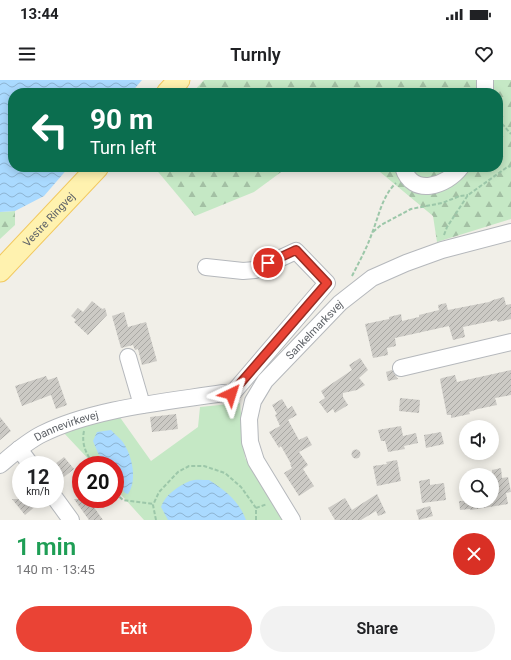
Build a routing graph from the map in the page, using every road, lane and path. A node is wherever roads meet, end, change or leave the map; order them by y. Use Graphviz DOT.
graph roads {
  1 [pos="179,80"];
  2 [pos="172,88"];
  3 [pos="503,125"];
  4 [pos="511,134"];
  5 [pos="93,172"];
  6 [pos="402,172"];
  7 [pos="406,172"];
  8 [pos="457,172"];
  9 [pos="500,172"];
  10 [pos="468,195"];
  11 [pos="373,232"];
  12 [pos="511,232"];
  13 [pos="442,250"];
  14 [pos="206,267"];
  15 [pos="0,271"];
  16 [pos="350,281"];
  17 [pos="511,342"];
  18 [pos="128,357"];
  19 [pos="401,368"];
  20 [pos="142,405"];
  21 [pos="86,418"];
  22 [pos="19,449"];
  23 [pos="24,456"];
  24 [pos="88,456"];
  25 [pos="0,465"];
  26 [pos="124,500"];
  27 [pos="279,500"];
  28 [pos="154,504"];
  29 [pos="62,508"];
  30 [pos="256,508"];
  31 [pos="71,520"];
  32 [pos="156,520"];
  33 [pos="256,520"];
  34 [pos="292,520"];
  1 -- 2 [label="main road"];
  3 -- 4 [label="path"];
  5 -- 15 [label="main road, Vestre Ringvej"];
  6 -- 11 [label="path"];
  7 -- 8 [label="street"];
  9 -- 10 [label="path"];
  10 -- 11 [label="path"];
  10 -- 13 [label="path"];
  11 -- 16 [label="path"];
  12 -- 13 [label="street, Sankelmarksvej"];
  13 -- 27 [label="street, Sankelmarksvej"];
  14 -- 20 [label="street, Dannevirkevej"];
  17 -- 19 [label="street"];
  18 -- 20 [label="street"];
  20 -- 21 [label="street, Dannevirkevej"];
  21 -- 22 [label="street, Dannevirkevej"];
  21 -- 24 [label="path"];
  22 -- 23 [label="street"];
  22 -- 25 [label="street, Dannevirkevej"];
  26 -- 28 [label="path"];
  27 -- 30 [label="path"];
  27 -- 34 [label="street, Sankelmarksvej"];
  28 -- 30 [label="path"];
  28 -- 32 [label="path"];
  29 -- 31 [label="street"];
  30 -- 33 [label="path"];
}
